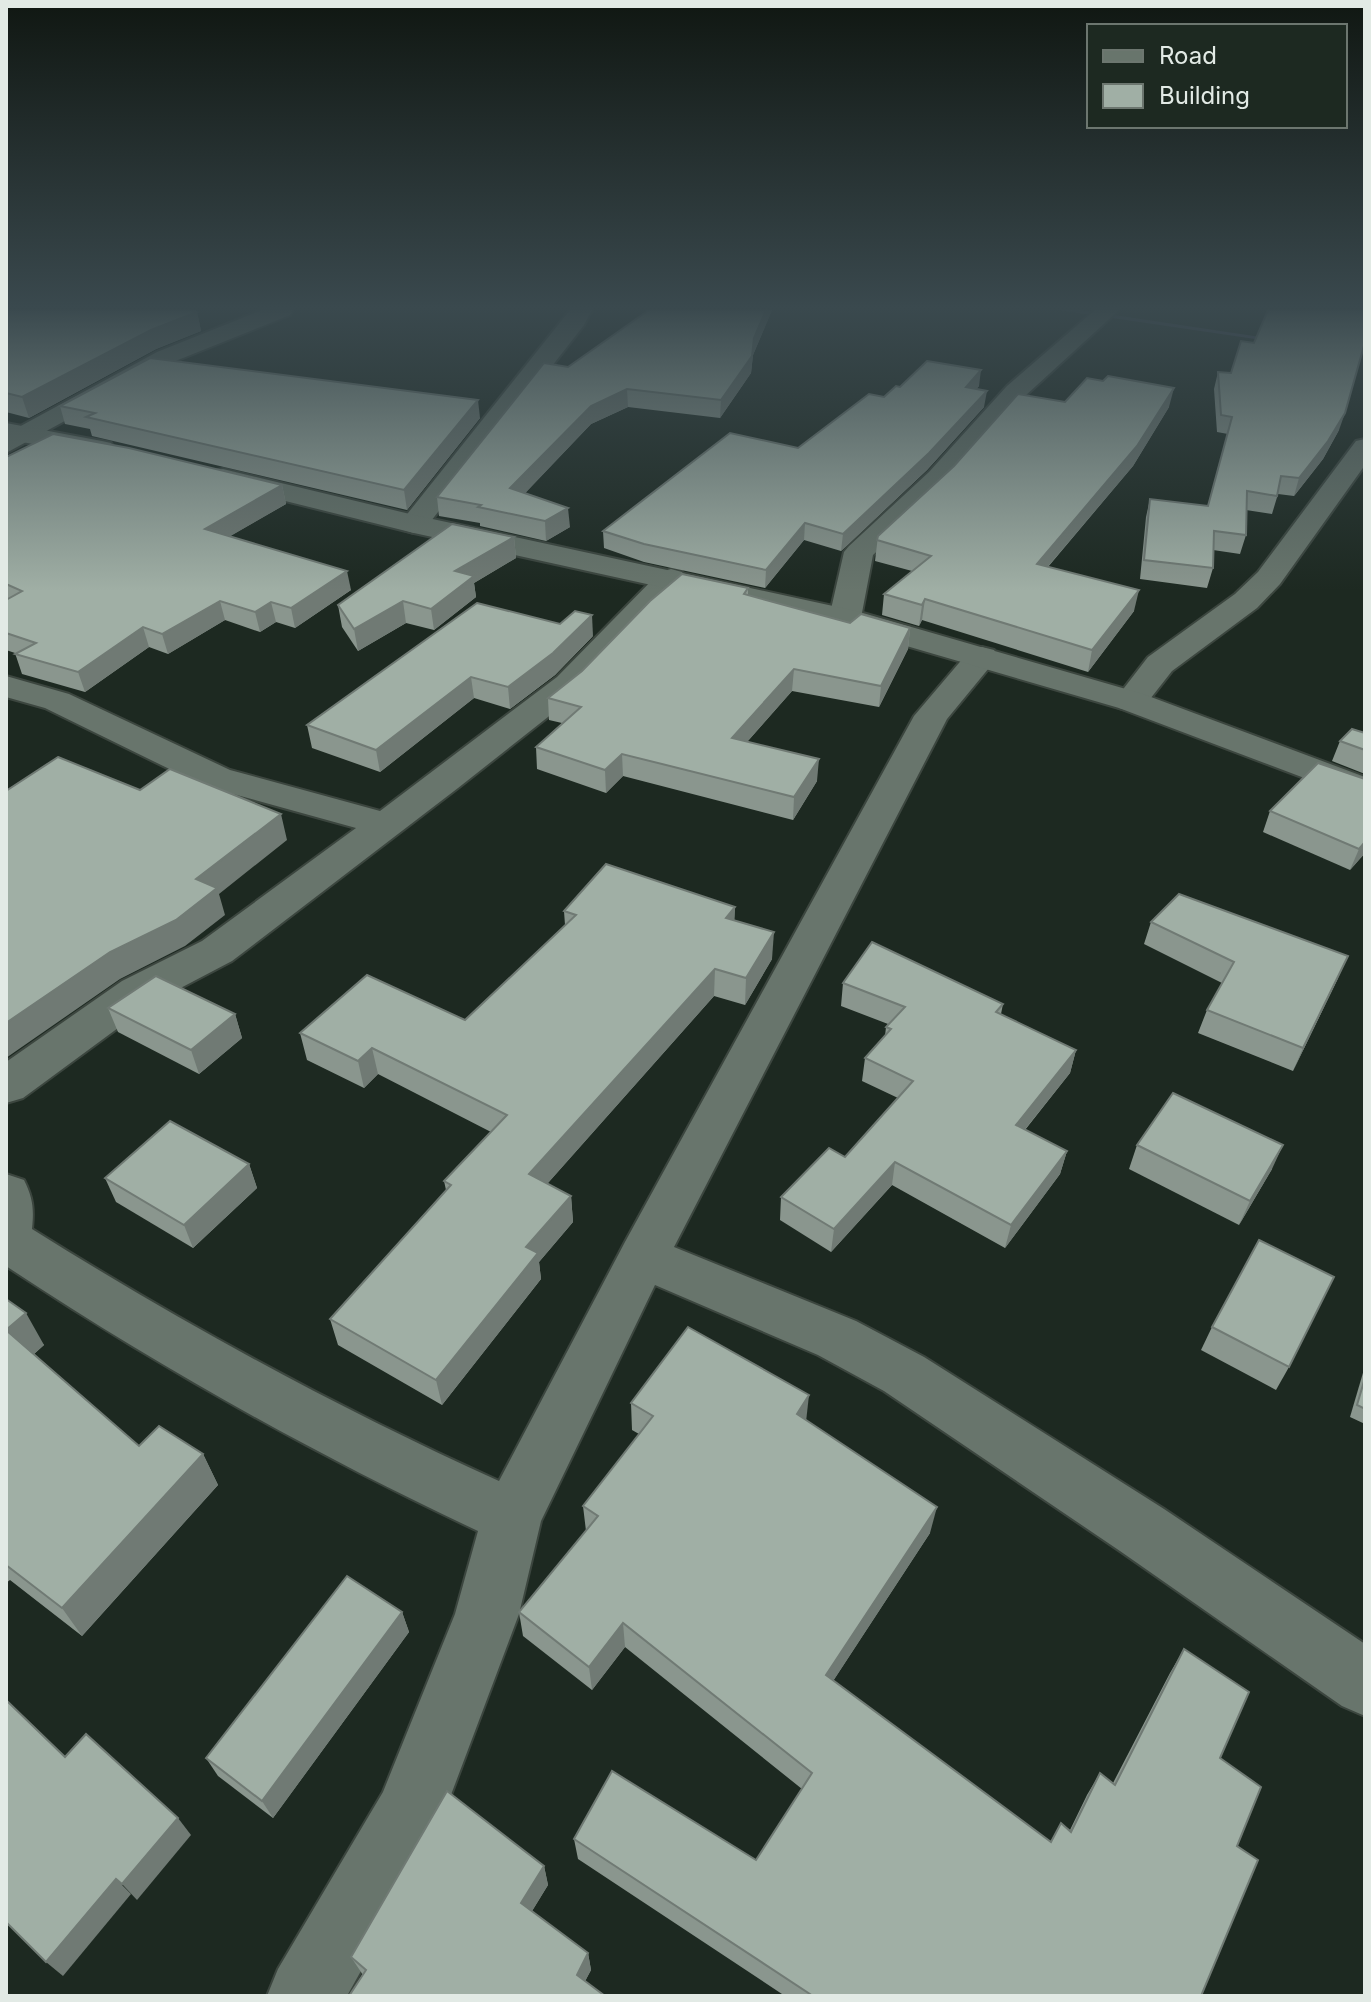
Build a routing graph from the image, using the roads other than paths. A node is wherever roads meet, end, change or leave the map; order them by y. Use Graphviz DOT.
graph roads {
  1 [pos="75,403"];
  2 [pos="510,403"];
  3 [pos="1005,403"];
  4 [pos="13,437"];
  5 [pos="1365,447"];
  6 [pos="135,455"];
  7 [pos="193,469"];
  8 [pos="414,524"];
  9 [pos="671,578"];
  10 [pos="845,618"];
  11 [pos="982,657"];
  12 [pos="6,686"];
  13 [pos="1131,701"];
  14 [pos="1365,790"];
  15 [pos="385,824"];
  16 [pos="6,1086"];
  17 [pos="6,1194"];
  18 [pos="6,1230"];
  19 [pos="6,1239"];
  20 [pos="643,1257"];
  21 [pos="512,1517"];
  22 [pos="1365,1683"];
  23 [pos="305,1996"];
  1 -- 4 [label="street"];
  2 -- 8 [label="street"];
  3 -- 10 [label="street"];
  4 -- 6 [label="street"];
  5 -- 13 [label="street"];
  7 -- 8 [label="street"];
  8 -- 9 [label="street"];
  9 -- 10 [label="street"];
  9 -- 15 [label="street"];
  10 -- 11 [label="street"];
  11 -- 13 [label="street"];
  11 -- 20 [label="street"];
  12 -- 15 [label="street"];
  13 -- 14 [label="street"];
  15 -- 16 [label="street"];
  17 -- 18 [label="street"];
  19 -- 21 [label="street"];
  20 -- 21 [label="street"];
  20 -- 22 [label="street"];
  21 -- 23 [label="street"];
}
